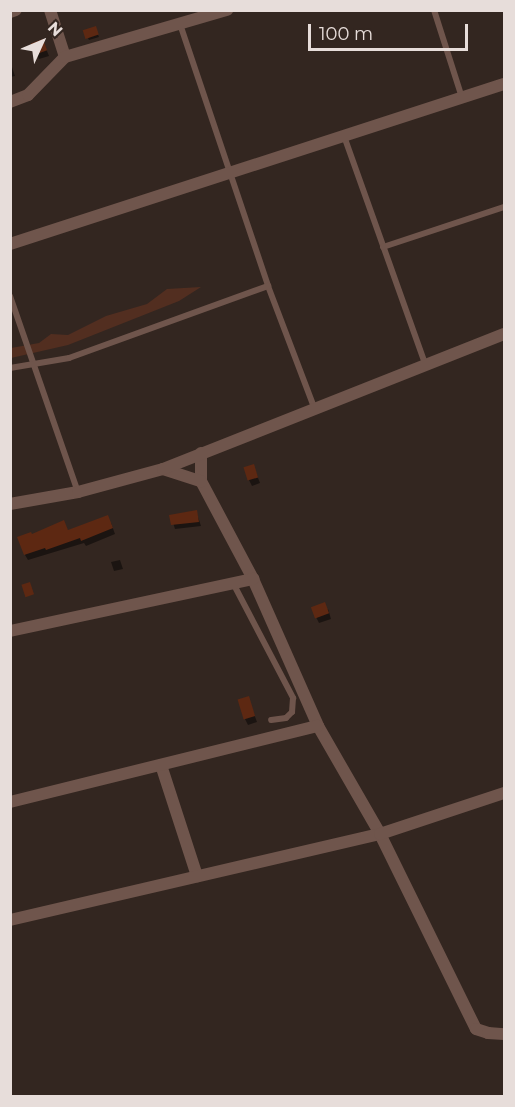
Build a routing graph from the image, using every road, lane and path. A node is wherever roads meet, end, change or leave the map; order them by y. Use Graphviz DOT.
graph roads {
  1 [pos="16,10"];
  2 [pos="50,10"];
  3 [pos="227,10"];
  4 [pos="434,10"];
  5 [pos="10,12"];
  6 [pos="179,23"];
  7 [pos="65,57"];
  8 [pos="504,84"];
  9 [pos="462,98"];
  10 [pos="10,102"];
  11 [pos="344,136"];
  12 [pos="230,174"];
  13 [pos="504,207"];
  14 [pos="10,244"];
  15 [pos="383,247"];
  16 [pos="268,286"];
  17 [pos="10,296"];
  18 [pos="504,334"];
  19 [pos="34,364"];
  20 [pos="426,365"];
  21 [pos="10,368"];
  22 [pos="315,410"];
  23 [pos="201,453"];
  24 [pos="163,470"];
  25 [pos="201,481"];
  26 [pos="78,492"];
  27 [pos="10,504"];
  28 [pos="253,579"];
  29 [pos="233,583"];
  30 [pos="10,631"];
  31 [pos="271,720"];
  32 [pos="318,726"];
  33 [pos="161,765"];
  34 [pos="504,793"];
  35 [pos="10,802"];
  36 [pos="380,834"];
  37 [pos="197,876"];
  38 [pos="10,920"];
  39 [pos="504,1034"];
  1 -- 5 [label="street"];
  2 -- 7 [label="street"];
  3 -- 6 [label="street"];
  4 -- 9 [label="lane"];
  6 -- 7 [label="street"];
  6 -- 12 [label="lane"];
  7 -- 10 [label="street"];
  8 -- 9 [label="street"];
  9 -- 11 [label="street"];
  11 -- 12 [label="street"];
  11 -- 15 [label="lane"];
  12 -- 14 [label="street"];
  12 -- 16 [label="lane"];
  13 -- 15 [label="lane"];
  15 -- 20 [label="lane"];
  16 -- 19 [label="lane"];
  16 -- 22 [label="lane"];
  17 -- 19 [label="lane"];
  18 -- 20 [label="street"];
  19 -- 21 [label="lane"];
  19 -- 26 [label="lane"];
  20 -- 22 [label="street"];
  22 -- 23 [label="street"];
  23 -- 24 [label="street"];
  23 -- 25 [label="street"];
  24 -- 25 [label="street"];
  24 -- 26 [label="street"];
  25 -- 28 [label="street"];
  26 -- 27 [label="street"];
  28 -- 29 [label="street"];
  28 -- 32 [label="street"];
  29 -- 30 [label="street"];
  29 -- 31 [label="lane"];
  32 -- 33 [label="street"];
  32 -- 36 [label="street"];
  33 -- 35 [label="street"];
  33 -- 37 [label="street"];
  34 -- 36 [label="street"];
  36 -- 37 [label="street"];
  36 -- 39 [label="street"];
  37 -- 38 [label="street"];
}
